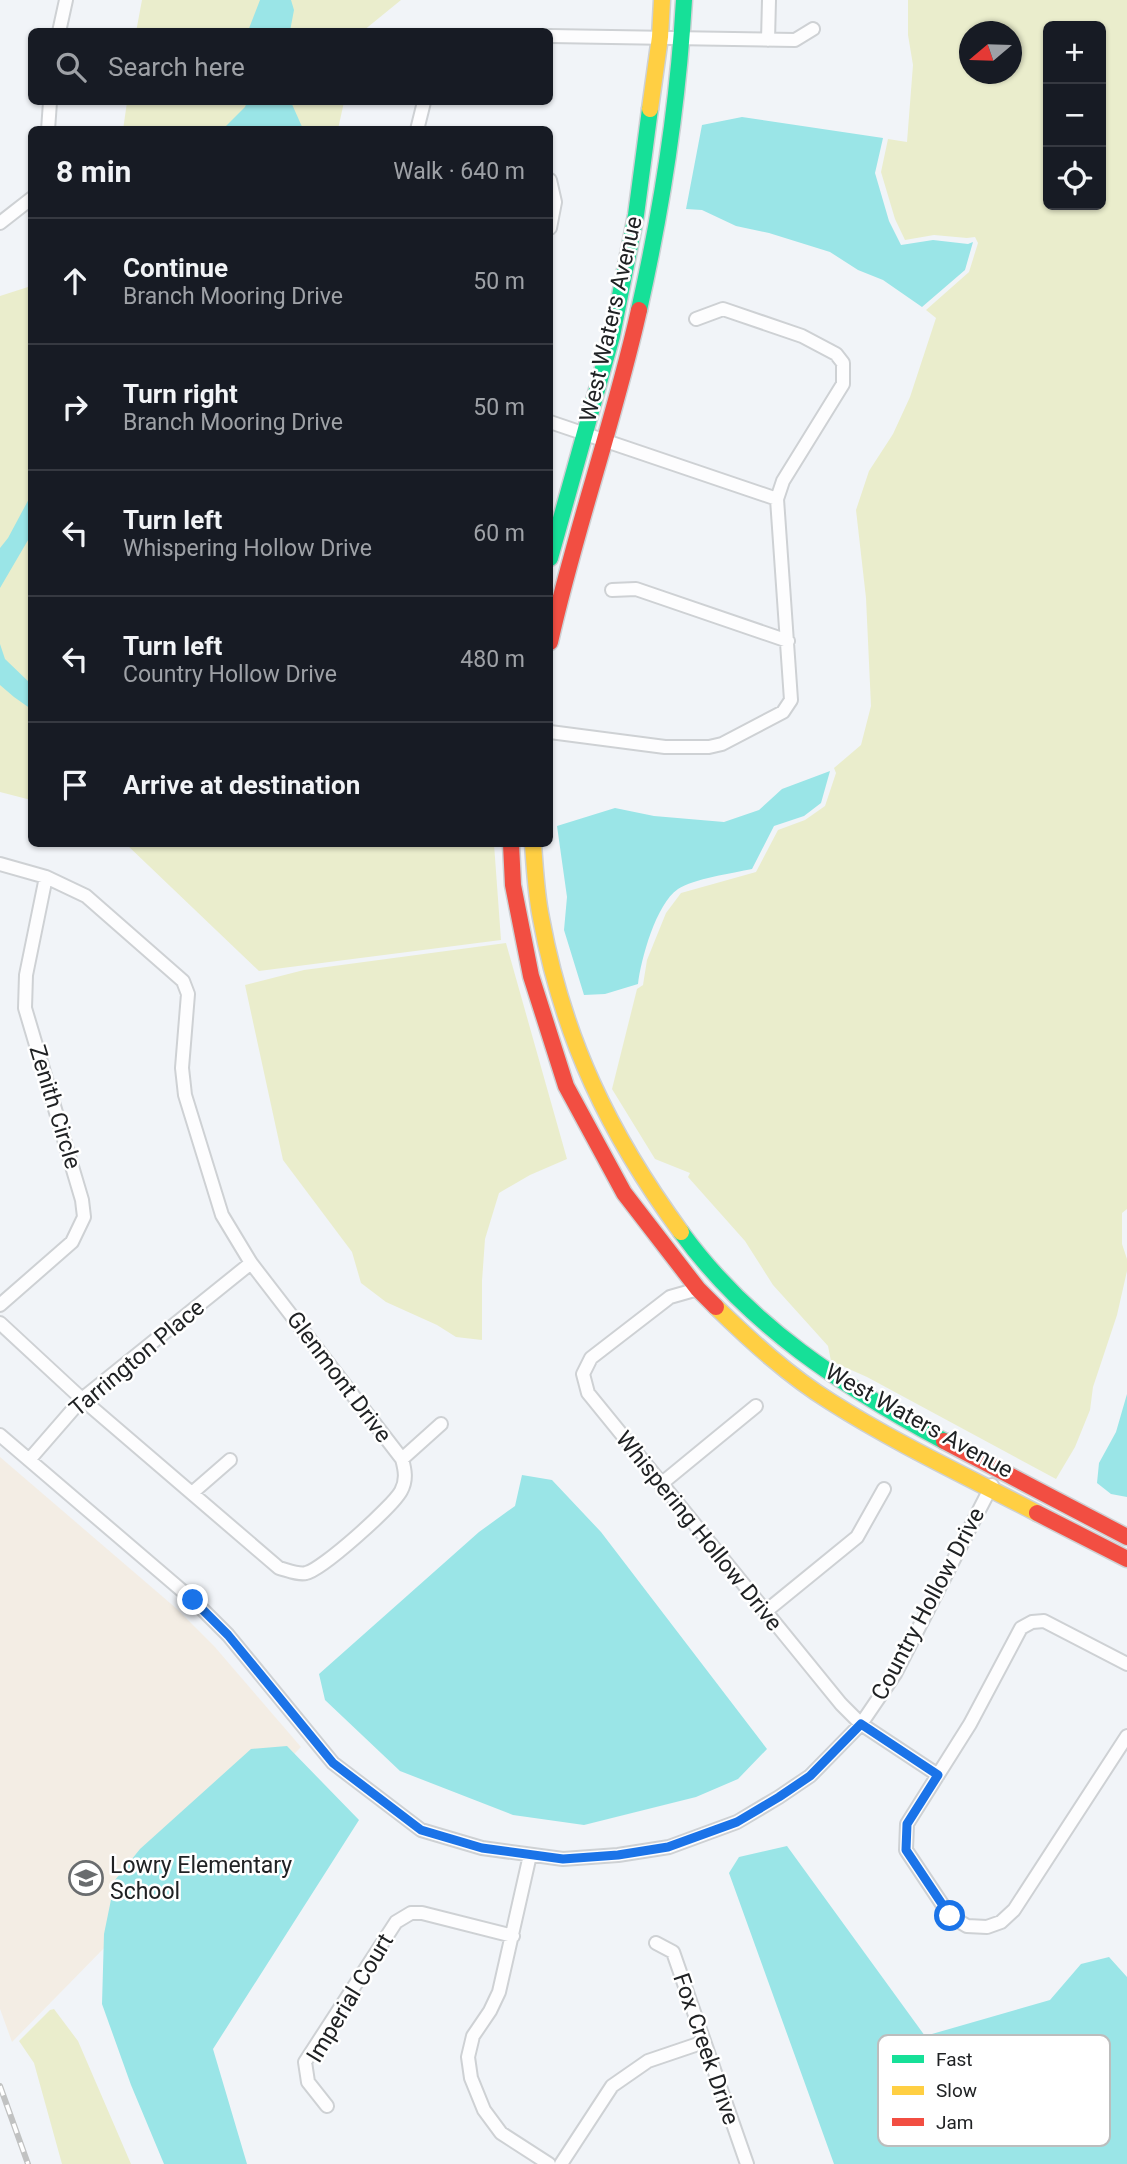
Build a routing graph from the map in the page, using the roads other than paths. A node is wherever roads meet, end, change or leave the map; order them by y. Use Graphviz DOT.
graph roads {
  1 [pos="66,0"];
  2 [pos="662,0"];
  3 [pos="684,0"];
  4 [pos="769,0"];
  5 [pos="60,28"];
  6 [pos="813,29"];
  7 [pos="553,36"];
  8 [pos="660,37"];
  9 [pos="681,39"];
  10 [pos="768,40"];
  11 [pos="50,105"];
  12 [pos="423,105"];
  13 [pos="48,126"];
  14 [pos="418,126"];
  15 [pos="553,193"];
  16 [pos="28,201"];
  17 [pos="553,212"];
  18 [pos="0,223"];
  19 [pos="696,319"];
  20 [pos="553,423"];
  21 [pos="585,434"];
  22 [pos="606,440"];
  23 [pos="777,499"];
  24 [pos="553,547"];
  25 [pos="612,590"];
  26 [pos="553,624"];
  27 [pos="788,640"];
  28 [pos="553,732"];
  29 [pos="511,847"];
  30 [pos="533,847"];
  31 [pos="0,864"];
  32 [pos="46,877"];
  33 [pos="251,1263"];
  34 [pos="698,1289"];
  35 [pos="0,1305"];
  36 [pos="0,1323"];
  37 [pos="82,1399"];
  38 [pos="756,1406"];
  39 [pos="441,1424"];
  40 [pos="0,1435"];
  41 [pos="402,1459"];
  42 [pos="29,1460"];
  43 [pos="230,1460"];
  44 [pos="999,1472"];
  45 [pos="661,1484"];
  46 [pos="990,1488"];
  47 [pos="884,1489"];
  48 [pos="192,1493"];
  49 [pos="1127,1537"];
  50 [pos="1127,1559"];
  51 [pos="765,1612"];
  52 [pos="1127,1664"];
  53 [pos="861,1724"];
  54 [pos="1127,1736"];
  55 [pos="938,1775"];
  56 [pos="530,1855"];
  57 [pos="513,1936"];
  58 [pos="656,1944"];
  59 [pos="704,2042"];
  60 [pos="327,2106"];
  61 [pos="549,2164"];
  62 [pos="561,2164"];
  63 [pos="747,2164"];
  1 -- 5 [label="street"];
  2 -- 8 [label="street, West Waters Avenue"];
  3 -- 9 [label="street, West Waters Avenue"];
  4 -- 10 [label="street"];
  6 -- 10 [label="street"];
  7 -- 8 [label="street"];
  8 -- 9 [label="street"];
  8 -- 21 [label="street, West Waters Avenue"];
  9 -- 10 [label="street"];
  9 -- 22 [label="street, West Waters Avenue"];
  11 -- 13 [label="street"];
  12 -- 14 [label="street"];
  15 -- 17 [label="street"];
  16 -- 18 [label="street"];
  19 -- 23 [label="street"];
  20 -- 21 [label="street"];
  21 -- 22 [label="street"];
  21 -- 24 [label="street, West Waters Avenue"];
  22 -- 23 [label="street"];
  22 -- 26 [label="street, West Waters Avenue"];
  23 -- 27 [label="street"];
  25 -- 27 [label="street"];
  27 -- 28 [label="street"];
  29 -- 34 [label="street, West Waters Avenue"];
  30 -- 44 [label="street, West Waters Avenue"];
  31 -- 32 [label="street, Glenmont Drive"];
  32 -- 33 [label="street, Glenmont Drive"];
  32 -- 35 [label="street, Zenith Circle"];
  33 -- 37 [label="street, Tarrington Place"];
  33 -- 41 [label="street, Glenmont Drive"];
  34 -- 45 [label="street, Whispering Hollow Drive"];
  34 -- 46 [label="street, West Waters Avenue"];
  36 -- 37 [label="street, Glenmont Drive"];
  37 -- 42 [label="street, Tarrington Place"];
  37 -- 48 [label="street, Glenmont Drive"];
  38 -- 45 [label="street"];
  39 -- 41 [label="street"];
  40 -- 42 [label="street, Country Hollow Drive"];
  41 -- 48 [label="street, Glenmont Drive"];
  42 -- 56 [label="street, Country Hollow Drive"];
  43 -- 48 [label="street"];
  44 -- 46 [label="street, Country Hollow Drive"];
  44 -- 49 [label="street, West Waters Avenue"];
  45 -- 51 [label="street, Whispering Hollow Drive"];
  46 -- 50 [label="street, West Waters Avenue"];
  46 -- 53 [label="street, Country Hollow Drive"];
  47 -- 51 [label="street"];
  51 -- 53 [label="street, Whispering Hollow Drive"];
  52 -- 55 [label="street"];
  53 -- 55 [label="street, Whispering Hollow Drive"];
  53 -- 56 [label="street, Country Hollow Drive"];
  54 -- 55 [label="street"];
  56 -- 57 [label="street"];
  57 -- 60 [label="street, Imperial Court"];
  57 -- 61 [label="street"];
  58 -- 59 [label="street, Fox Creek Drive"];
  59 -- 62 [label="street"];
  59 -- 63 [label="street, Fox Creek Drive"];
}
